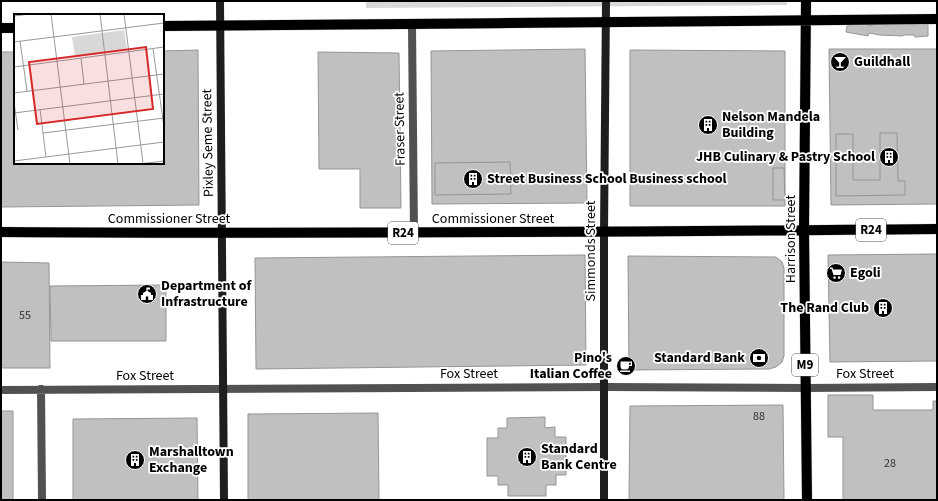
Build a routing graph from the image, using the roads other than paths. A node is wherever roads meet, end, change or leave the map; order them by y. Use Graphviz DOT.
graph roads {
  1 [pos="220,1"];
  2 [pos="606,1"];
  3 [pos="806,1"];
  4 [pos="937,19"];
  5 [pos="606,22"];
  6 [pos="806,22"];
  7 [pos="412,25"];
  8 [pos="164,26"];
  9 [pos="220,26"];
  10 [pos="1,28"];
  11 [pos="14,28"];
  12 [pos="937,229"];
  13 [pos="804,230"];
  14 [pos="1,232"];
  15 [pos="604,232"];
  16 [pos="414,233"];
  17 [pos="222,234"];
  18 [pos="605,387"];
  19 [pos="937,387"];
  20 [pos="223,388"];
  21 [pos="806,388"];
  22 [pos="41,389"];
  23 [pos="1,390"];
  24 [pos="42,500"];
  25 [pos="224,500"];
  26 [pos="604,500"];
  27 [pos="807,500"];
  1 -- 9 [label="main road, Pixley Seme Street"];
  2 -- 5 [label="main road, Simmonds Street"];
  3 -- 6 [label="main road, Harrison Street / M9"];
  4 -- 6 [label="main road"];
  5 -- 6 [label="main road"];
  5 -- 7 [label="main road"];
  5 -- 15 [label="main road, Simmonds Street"];
  6 -- 13 [label="main road, Harrison Street / M9"];
  7 -- 9 [label="main road"];
  7 -- 16 [label="street, Fraser Street"];
  8 -- 9 [label="main road"];
  9 -- 17 [label="main road, Pixley Seme Street"];
  10 -- 11 [label="main road"];
  12 -- 13 [label="main road, Commissioner Street / R24"];
  13 -- 15 [label="main road, Commissioner Street / R24"];
  13 -- 21 [label="main road, Harrison Street / M9"];
  14 -- 17 [label="main road, Commissioner Street / R24"];
  15 -- 16 [label="main road, Commissioner Street / R24"];
  15 -- 18 [label="main road, Simmonds Street"];
  16 -- 17 [label="main road, Commissioner Street / R24"];
  17 -- 20 [label="main road, Pixley Seme Street"];
  18 -- 20 [label="street, Fox Street"];
  18 -- 21 [label="street, Fox Street"];
  18 -- 26 [label="main road, Simmonds Street"];
  19 -- 21 [label="street, Fox Street"];
  20 -- 22 [label="street, Fox Street"];
  20 -- 25 [label="main road, Pixley Seme Street"];
  21 -- 27 [label="main road, Harrison Street / M9"];
  22 -- 23 [label="street, Fox Street"];
  22 -- 24 [label="street"];
}
